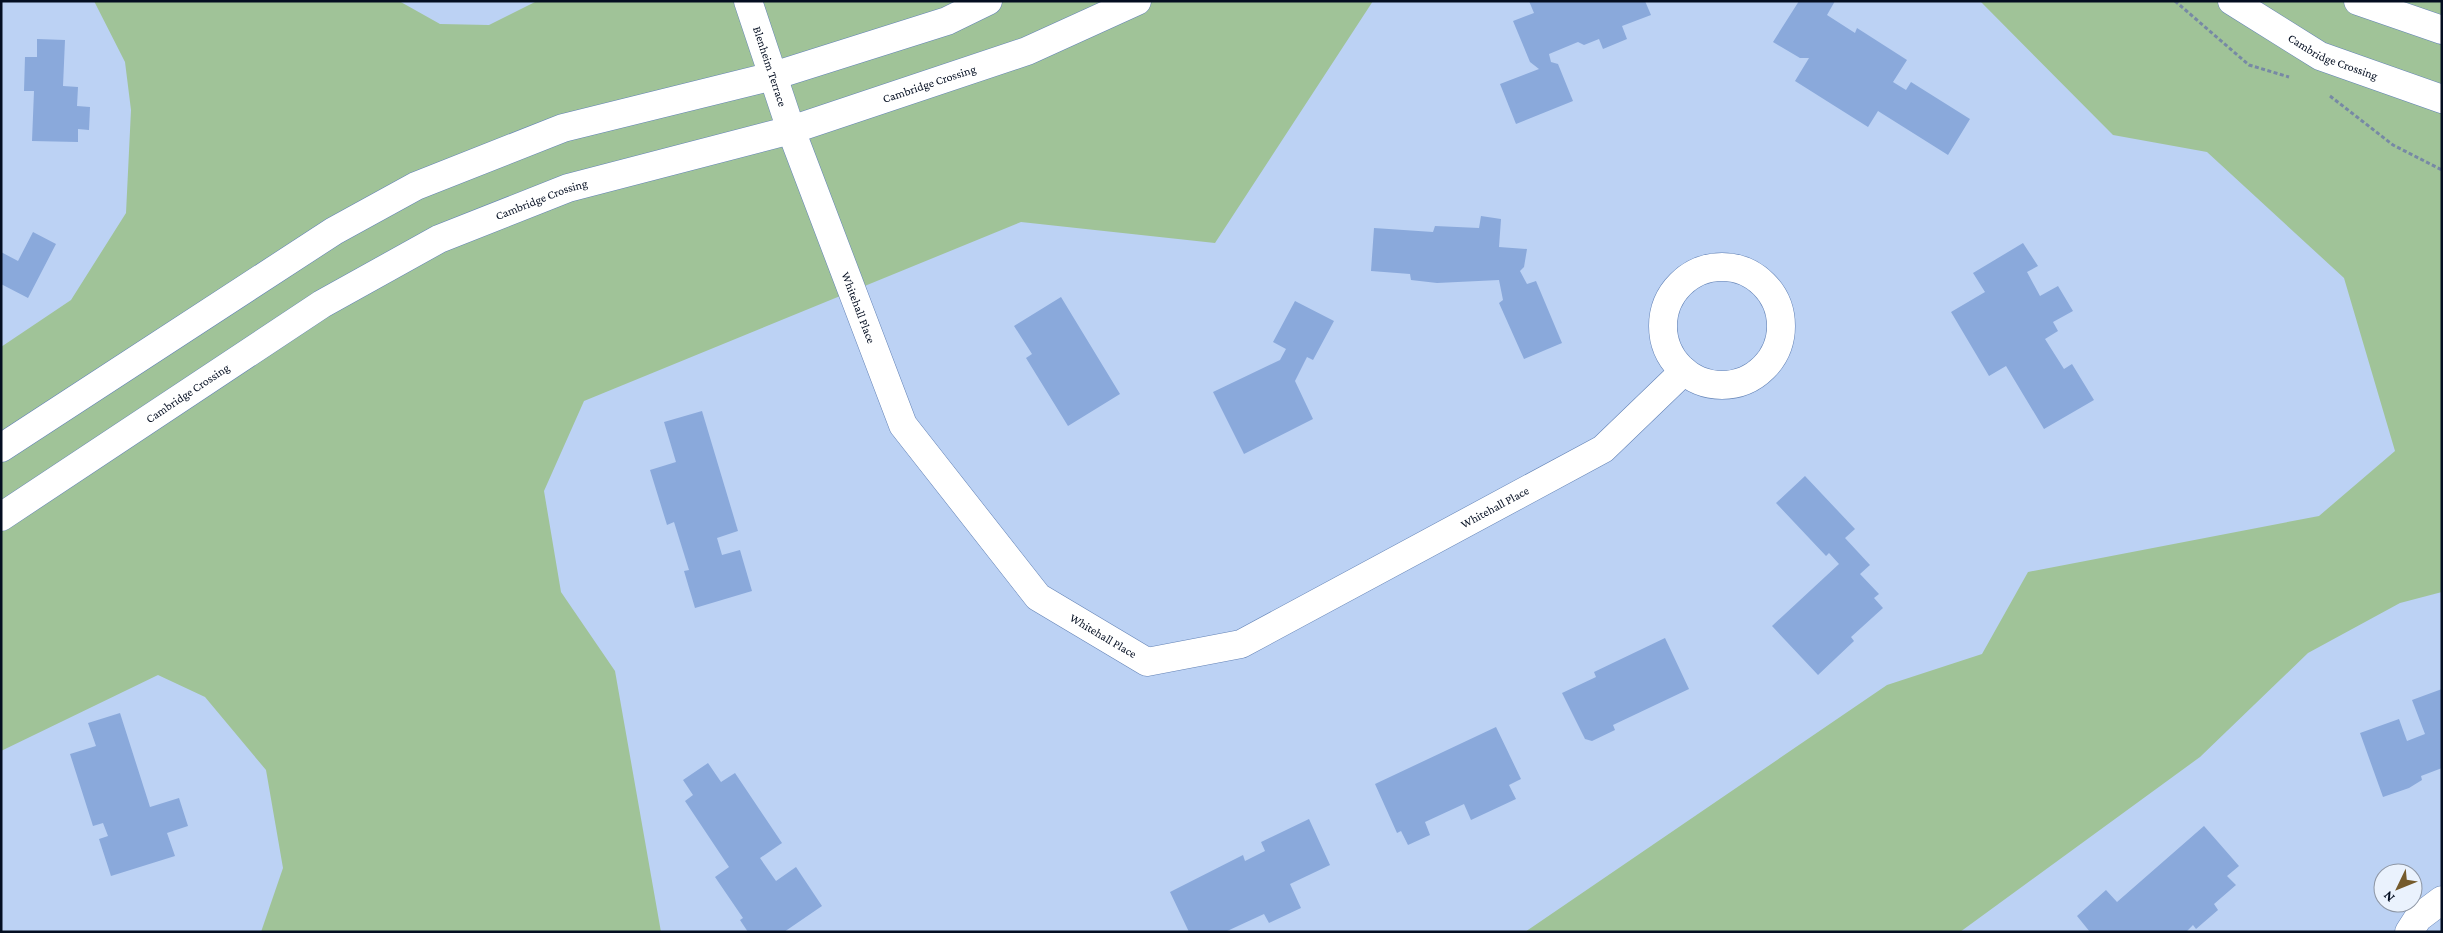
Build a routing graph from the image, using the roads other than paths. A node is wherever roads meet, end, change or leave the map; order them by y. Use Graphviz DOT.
graph roads {
  1 [pos="748,1"];
  2 [pos="988,1"];
  3 [pos="1137,1"];
  4 [pos="2232,1"];
  5 [pos="2358,1"];
  6 [pos="2442,30"];
  7 [pos="772,76"];
  8 [pos="2442,99"];
  9 [pos="791,130"];
  10 [pos="1684,371"];
  11 [pos="1,448"];
  12 [pos="1,517"];
  13 [pos="2442,900"];
  14 [pos="2409,932"];
  1 -- 7 [label="street, Blenheim Terrace"];
  2 -- 7 [label="street"];
  3 -- 9 [label="street, Cambridge Crossing"];
  4 -- 8 [label="street, Cambridge Crossing"];
  5 -- 6 [label="street"];
  7 -- 9 [label="street, Blenheim Terrace"];
  7 -- 11 [label="street"];
  9 -- 10 [label="street, Whitehall Place"];
  9 -- 12 [label="street, Cambridge Crossing"];
  10 -- 10 [label="street"];
  13 -- 14 [label="street"];
}
